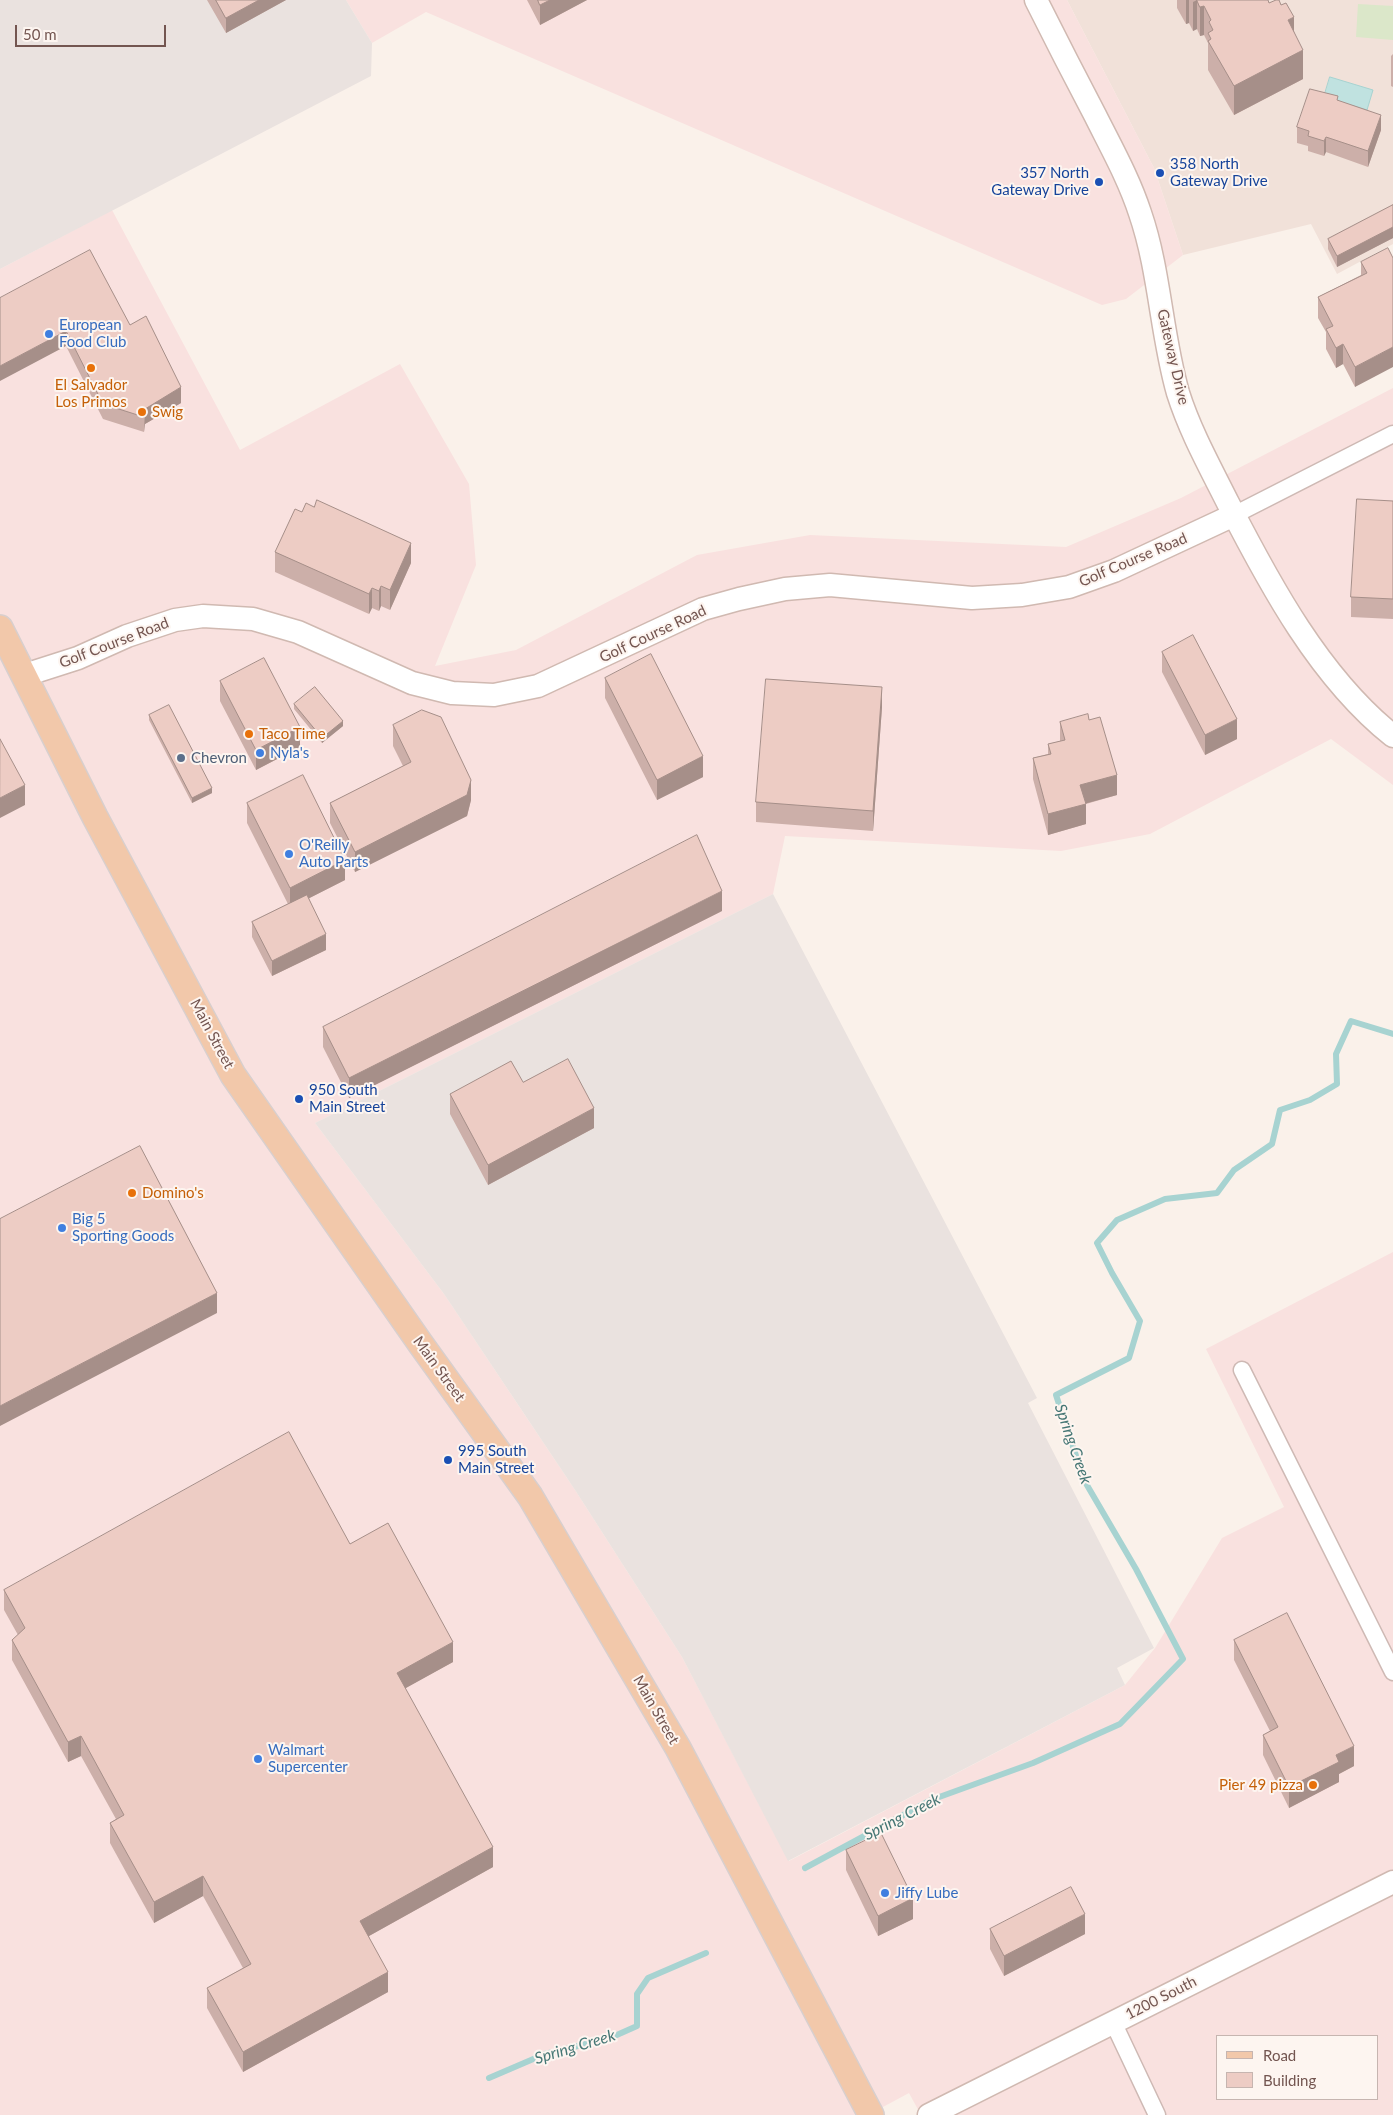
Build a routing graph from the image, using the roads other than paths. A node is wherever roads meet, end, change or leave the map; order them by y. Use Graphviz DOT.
graph roads {
  1 [pos="1036,0"];
  2 [pos="1393,434"];
  3 [pos="1234,515"];
  4 [pos="0,628"];
  5 [pos="25,675"];
  6 [pos="1393,736"];
  7 [pos="1242,1370"];
  8 [pos="1393,1672"];
  9 [pos="1393,1882"];
  10 [pos="1113,2022"];
  11 [pos="871,2115"];
  12 [pos="929,2115"];
  13 [pos="1157,2115"];
  1 -- 3 [label="main road, Gateway Drive"];
  2 -- 3 [label="street, Golf Course Road"];
  3 -- 5 [label="main road, Golf Course Road"];
  3 -- 6 [label="main road, Gateway Drive"];
  4 -- 5 [label="main road, Main Street"];
  5 -- 11 [label="main road, Main Street"];
  7 -- 8 [label="street"];
  9 -- 10 [label="main road, 1200 South"];
  10 -- 12 [label="main road, 1200 South"];
  10 -- 13 [label="street"];
}
